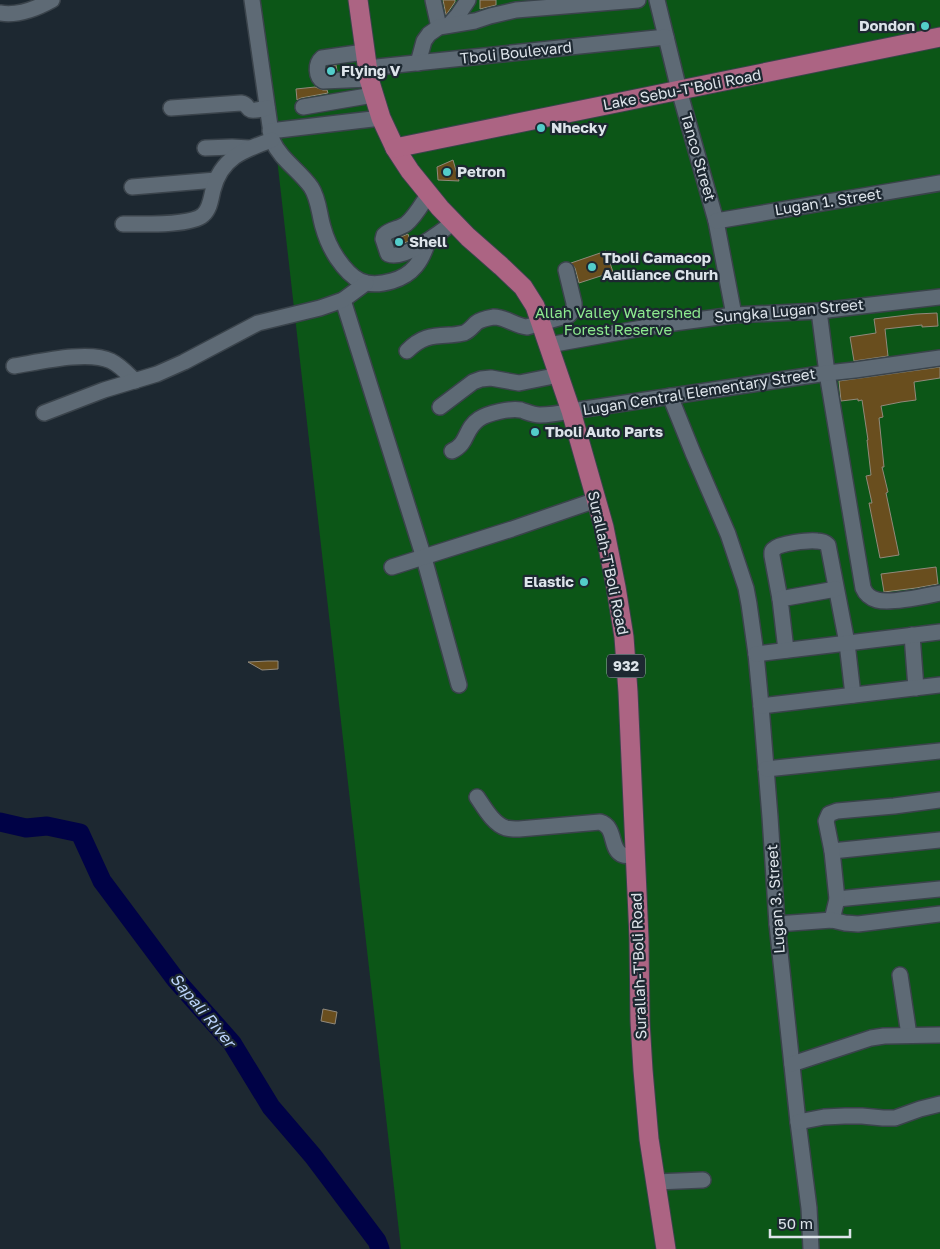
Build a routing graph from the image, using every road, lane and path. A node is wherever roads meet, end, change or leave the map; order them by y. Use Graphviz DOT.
graph roads {
  1 [pos="52,0"];
  2 [pos="252,0"];
  3 [pos="358,0"];
  4 [pos="433,0"];
  5 [pos="468,0"];
  6 [pos="638,0"];
  7 [pos="658,0"];
  8 [pos="610,1"];
  9 [pos="568,3"];
  10 [pos="512,6"];
  11 [pos="4,13"];
  12 [pos="475,21"];
  13 [pos="444,26"];
  14 [pos="666,37"];
  15 [pos="940,37"];
  16 [pos="418,63"];
  17 [pos="368,73"];
  18 [pos="679,90"];
  19 [pos="304,107"];
  20 [pos="171,108"];
  21 [pos="267,108"];
  22 [pos="382,118"];
  23 [pos="271,136"];
  24 [pos="205,148"];
  25 [pos="249,148"];
  26 [pos="394,148"];
  27 [pos="216,180"];
  28 [pos="940,183"];
  29 [pos="132,186"];
  30 [pos="428,195"];
  31 [pos="411,220"];
  32 [pos="716,221"];
  33 [pos="454,222"];
  34 [pos="123,224"];
  35 [pos="428,241"];
  36 [pos="566,270"];
  37 [pos="366,283"];
  38 [pos="940,296"];
  39 [pos="343,300"];
  40 [pos="818,311"];
  41 [pos="734,315"];
  42 [pos="541,323"];
  43 [pos="549,345"];
  44 [pos="407,351"];
  45 [pos="940,358"];
  46 [pos="14,366"];
  47 [pos="827,372"];
  48 [pos="559,376"];
  49 [pos="135,381"];
  50 [pos="670,396"];
  51 [pos="440,406"];
  52 [pos="571,411"];
  53 [pos="44,413"];
  54 [pos="452,451"];
  55 [pos="596,500"];
  56 [pos="424,558"];
  57 [pos="392,567"];
  58 [pos="836,589"];
  59 [pos="940,593"];
  60 [pos="780,599"];
  61 [pos="940,632"];
  62 [pos="912,635"];
  63 [pos="847,643"];
  64 [pos="786,650"];
  65 [pos="756,654"];
  66 [pos="459,685"];
  67 [pos="940,685"];
  68 [pos="916,688"];
  69 [pos="853,695"];
  70 [pos="761,706"];
  71 [pos="940,751"];
  72 [pos="766,770"];
  73 [pos="477,797"];
  74 [pos="940,800"];
  75 [pos="940,840"];
  76 [pos="832,851"];
  77 [pos="635,856"];
  78 [pos="940,889"];
  79 [pos="837,899"];
  80 [pos="940,914"];
  81 [pos="832,920"];
  82 [pos="777,924"];
  83 [pos="900,975"];
  84 [pos="909,1035"];
  85 [pos="940,1035"];
  86 [pos="792,1064"];
  87 [pos="940,1104"];
  88 [pos="798,1122"];
  89 [pos="703,1180"];
  90 [pos="656,1182"];
  91 [pos="666,1249"];
  92 [pos="812,1249"];
  1 -- 11 [label="street"];
  2 -- 21 [label="street"];
  3 -- 17 [label="main road, 932"];
  4 -- 13 [label="street"];
  5 -- 12 [label="street"];
  5 -- 13 [label="street"];
  6 -- 8 [label="street"];
  7 -- 14 [label="street, Tanco Street"];
  8 -- 9 [label="street"];
  9 -- 10 [label="street"];
  10 -- 12 [label="street"];
  12 -- 13 [label="street"];
  13 -- 16 [label="street"];
  14 -- 16 [label="street, Tboli Boulevard"];
  14 -- 18 [label="street, Tanco Street"];
  15 -- 18 [label="main road, Lake Sebu-T'Boli Road"];
  16 -- 17 [label="street, Tboli Boulevard"];
  17 -- 19 [label="street, Tboli Boulevard"];
  17 -- 22 [label="main road, 932"];
  18 -- 26 [label="main road, Lake Sebu-T'Boli Road"];
  18 -- 32 [label="street, Tanco Street"];
  20 -- 21 [label="street"];
  21 -- 23 [label="street"];
  22 -- 23 [label="street"];
  22 -- 26 [label="main road, 932"];
  23 -- 25 [label="street"];
  23 -- 37 [label="street"];
  24 -- 25 [label="street"];
  25 -- 27 [label="street"];
  26 -- 30 [label="main road, Surallah-T'Boli Road / 932"];
  27 -- 29 [label="street"];
  27 -- 34 [label="street"];
  28 -- 32 [label="street, Lugan 1. Street"];
  30 -- 31 [label="street"];
  30 -- 33 [label="main road, Surallah-T'Boli Road / 932"];
  31 -- 35 [label="street"];
  31 -- 35 [label="street"];
  32 -- 41 [label="street, Tanco Street"];
  33 -- 35 [label="street"];
  33 -- 42 [label="main road, Surallah-T'Boli Road / 932"];
  35 -- 37 [label="street"];
  36 -- 42 [label="street"];
  37 -- 39 [label="street"];
  38 -- 40 [label="street, Sungka Lugan Street"];
  39 -- 49 [label="street"];
  39 -- 56 [label="street"];
  40 -- 41 [label="street, Sungka Lugan Street"];
  40 -- 47 [label="street"];
  41 -- 43 [label="street, Sungka Lugan Street"];
  42 -- 43 [label="main road, Surallah-T'Boli Road / 932"];
  42 -- 44 [label="street"];
  43 -- 48 [label="main road, Surallah-T'Boli Road / 932"];
  45 -- 47 [label="street, Lugan Central Elementary Street"];
  46 -- 49 [label="street"];
  47 -- 50 [label="street, Lugan Central Elementary Street"];
  47 -- 59 [label="street"];
  48 -- 51 [label="street"];
  48 -- 52 [label="main road, Surallah-T'Boli Road / 932"];
  49 -- 53 [label="street"];
  50 -- 52 [label="street, Lugan Central Elementary Street"];
  50 -- 65 [label="street, Lugan 3. Street"];
  52 -- 54 [label="street, Lugan Central Elementary Street"];
  52 -- 55 [label="main road, Surallah-T'Boli Road / 932"];
  55 -- 56 [label="street"];
  55 -- 77 [label="main road, Surallah-T'Boli Road / 932"];
  56 -- 57 [label="street"];
  56 -- 66 [label="street"];
  58 -- 60 [label="street"];
  58 -- 60 [label="street"];
  58 -- 63 [label="street"];
  60 -- 64 [label="street"];
  61 -- 62 [label="street"];
  62 -- 63 [label="street"];
  62 -- 68 [label="street"];
  63 -- 64 [label="street"];
  63 -- 69 [label="street"];
  64 -- 65 [label="street"];
  65 -- 70 [label="street, Lugan 3. Street"];
  67 -- 68 [label="street"];
  68 -- 69 [label="street"];
  69 -- 70 [label="street"];
  70 -- 72 [label="street, Lugan 3. Street"];
  71 -- 72 [label="street"];
  72 -- 82 [label="street, Lugan 3. Street"];
  73 -- 77 [label="street"];
  74 -- 76 [label="street"];
  75 -- 76 [label="street"];
  76 -- 79 [label="street"];
  77 -- 90 [label="main road, Surallah-T'Boli Road / 932"];
  78 -- 79 [label="street"];
  79 -- 81 [label="street"];
  80 -- 81 [label="street"];
  81 -- 82 [label="street"];
  82 -- 86 [label="street, Lugan 3. Street"];
  83 -- 84 [label="street"];
  84 -- 85 [label="street"];
  84 -- 86 [label="street"];
  86 -- 88 [label="street, Lugan 3. Street"];
  87 -- 88 [label="street"];
  88 -- 92 [label="street, Lugan 3. Street"];
  89 -- 90 [label="street"];
  90 -- 91 [label="main road, Surallah-T'Boli Road / 932"];
}
